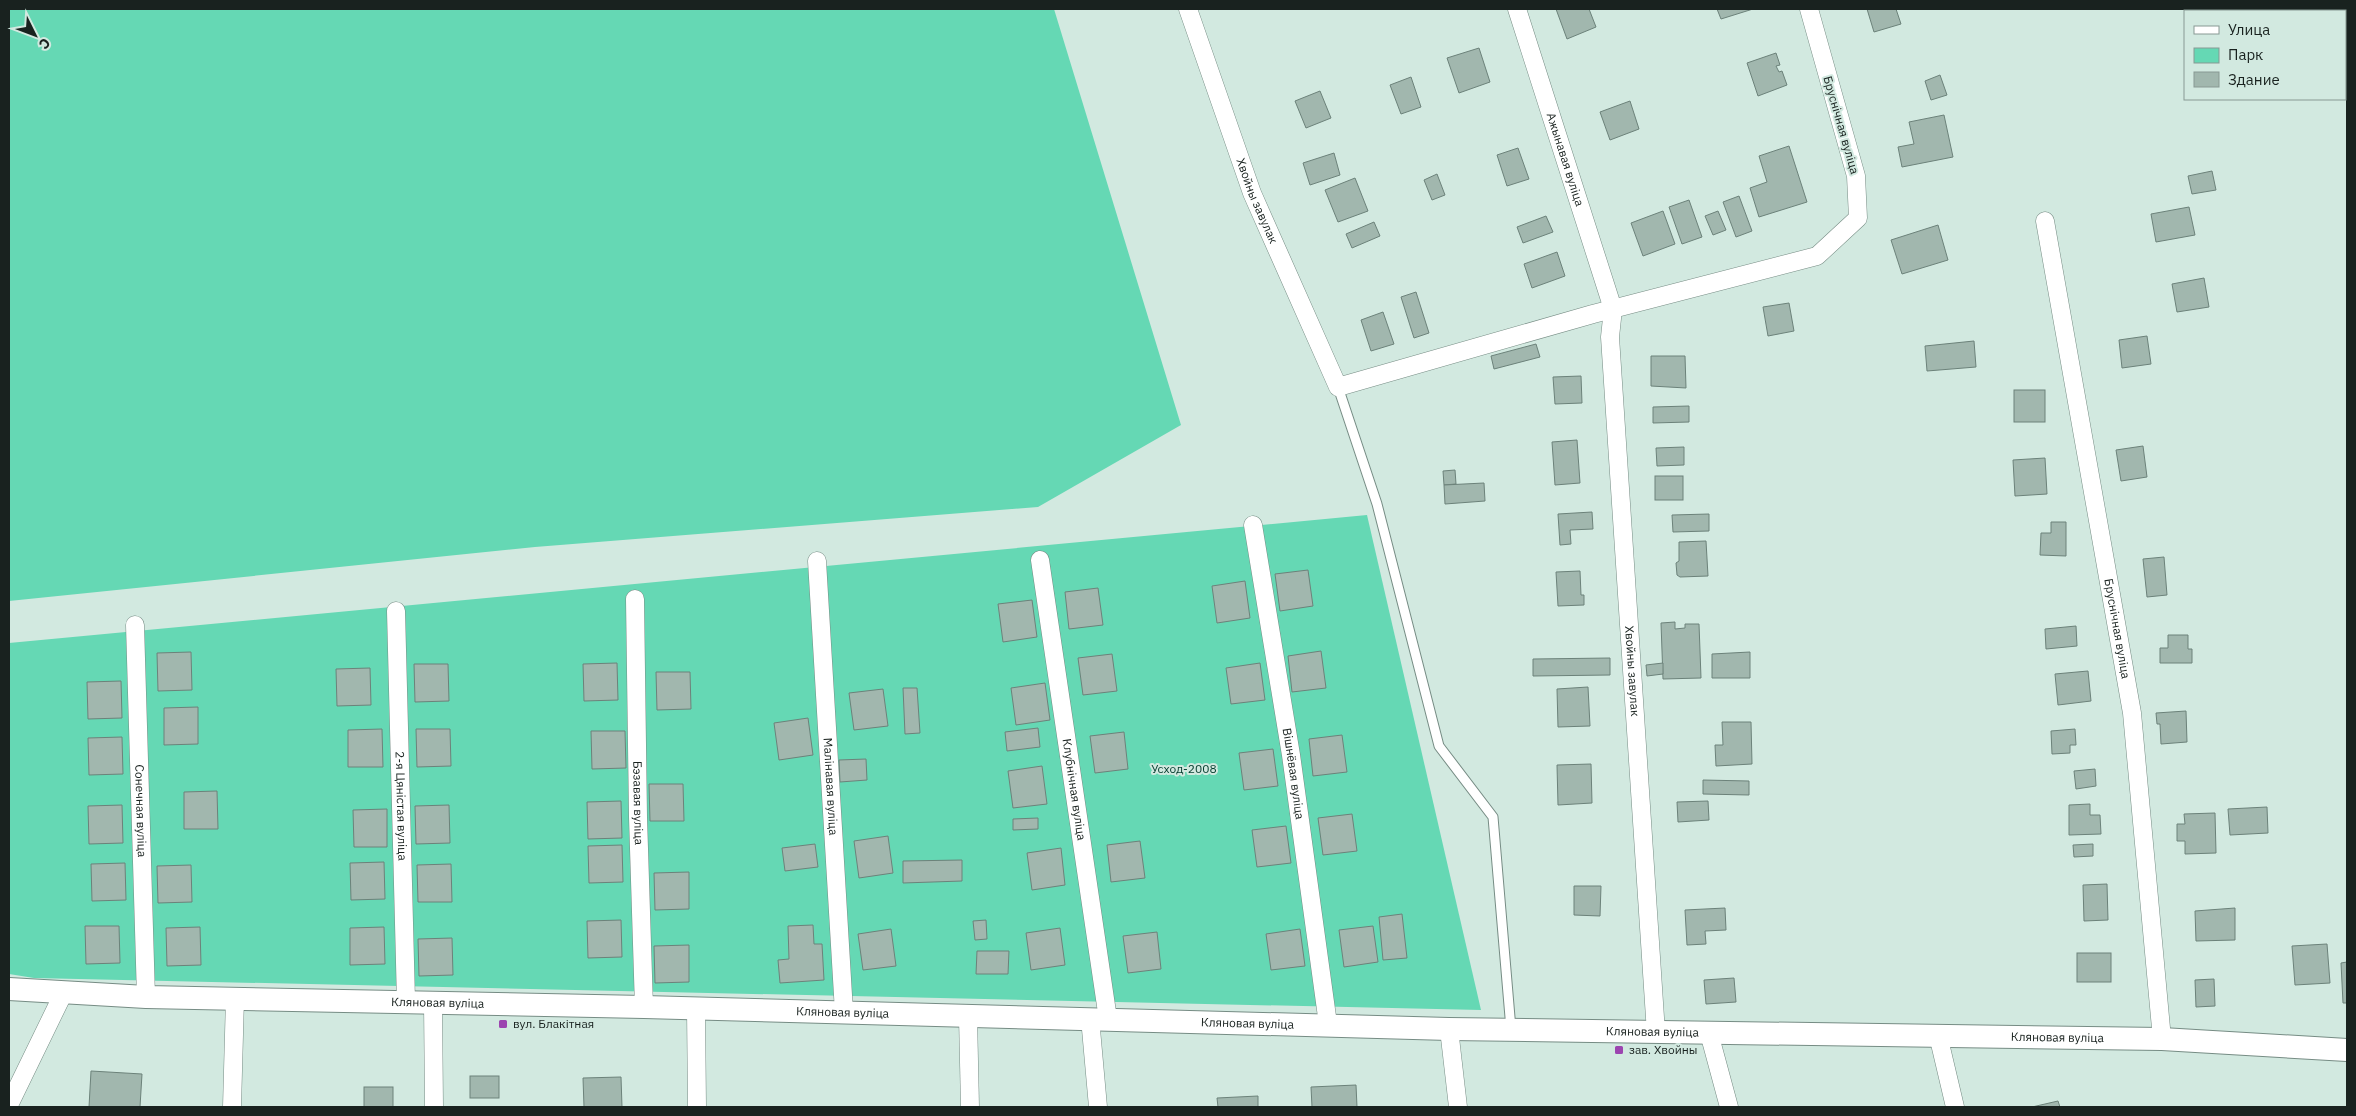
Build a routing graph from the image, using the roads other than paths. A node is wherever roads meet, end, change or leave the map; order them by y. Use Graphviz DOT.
graph roads {
  1 [pos="1188,9"];
  2 [pos="1517,9"];
  3 [pos="1808,9"];
  4 [pos="2045,221"];
  5 [pos="1613,309"];
  6 [pos="1338,387"];
  7 [pos="1253,525"];
  8 [pos="1040,560"];
  9 [pos="817,561"];
  10 [pos="635,599"];
  11 [pos="396,611"];
  12 [pos="135,625"];
  13 [pos="9,989"];
  14 [pos="63,994"];
  15 [pos="146,997"];
  16 [pos="235,998"];
  17 [pos="406,1001"];
  18 [pos="433,1002"];
  19 [pos="644,1007"];
  20 [pos="696,1009"];
  21 [pos="844,1012"];
  22 [pos="968,1016"];
  23 [pos="1099,1019"];
  24 [pos="1328,1024"];
  25 [pos="1448,1029"];
  26 [pos="1512,1030"];
  27 [pos="1656,1033"];
  28 [pos="1709,1033"];
  29 [pos="1938,1035"];
  30 [pos="2162,1039"];
  31 [pos="2347,1050"];
  32 [pos="9,1105"];
  33 [pos="232,1107"];
  34 [pos="434,1107"];
  35 [pos="696,1107"];
  36 [pos="970,1107"];
  37 [pos="1098,1107"];
  38 [pos="1458,1107"];
  39 [pos="1729,1107"];
  40 [pos="1955,1107"];
  1 -- 6 [label="street, Хвойны завулак"];
  2 -- 5 [label="street, Ажынавая вуліца"];
  3 -- 5 [label="street, Бруснічная вуліца"];
  4 -- 30 [label="street, Бруснічная вуліца"];
  5 -- 6 [label="street"];
  5 -- 27 [label="street, Хвойны завулак"];
  6 -- 26 [label="lane"];
  7 -- 24 [label="street, Вішнёвая вуліца"];
  8 -- 23 [label="street, Клубнічная вуліца"];
  9 -- 21 [label="street, Малінавая вуліца"];
  10 -- 19 [label="street, Бэзавая вуліца"];
  11 -- 17 [label="street, 2-я Цяністая вуліца"];
  12 -- 15 [label="street, Сонечная вуліца"];
  13 -- 14 [label="street, Кляновая вуліца"];
  14 -- 15 [label="street, Кляновая вуліца"];
  14 -- 32 [label="street"];
  15 -- 16 [label="street, Кляновая вуліца"];
  16 -- 17 [label="street, Кляновая вуліца"];
  16 -- 33 [label="street"];
  17 -- 18 [label="street, Кляновая вуліца"];
  18 -- 19 [label="street, Кляновая вуліца"];
  18 -- 34 [label="street"];
  19 -- 20 [label="street, Кляновая вуліца"];
  20 -- 21 [label="street, Кляновая вуліца"];
  20 -- 35 [label="street"];
  21 -- 22 [label="street, Кляновая вуліца"];
  22 -- 23 [label="street, Кляновая вуліца"];
  22 -- 36 [label="street"];
  23 -- 24 [label="street, Кляновая вуліца"];
  23 -- 37 [label="street, Клубнічная вуліца"];
  24 -- 25 [label="street, Кляновая вуліца"];
  25 -- 26 [label="street, Кляновая вуліца"];
  25 -- 38 [label="street"];
  26 -- 27 [label="street, Кляновая вуліца"];
  27 -- 28 [label="street, Кляновая вуліца"];
  28 -- 29 [label="street, Кляновая вуліца"];
  28 -- 39 [label="street"];
  29 -- 30 [label="street, Кляновая вуліца"];
  29 -- 40 [label="street"];
  30 -- 31 [label="street, Кляновая вуліца"];
}
